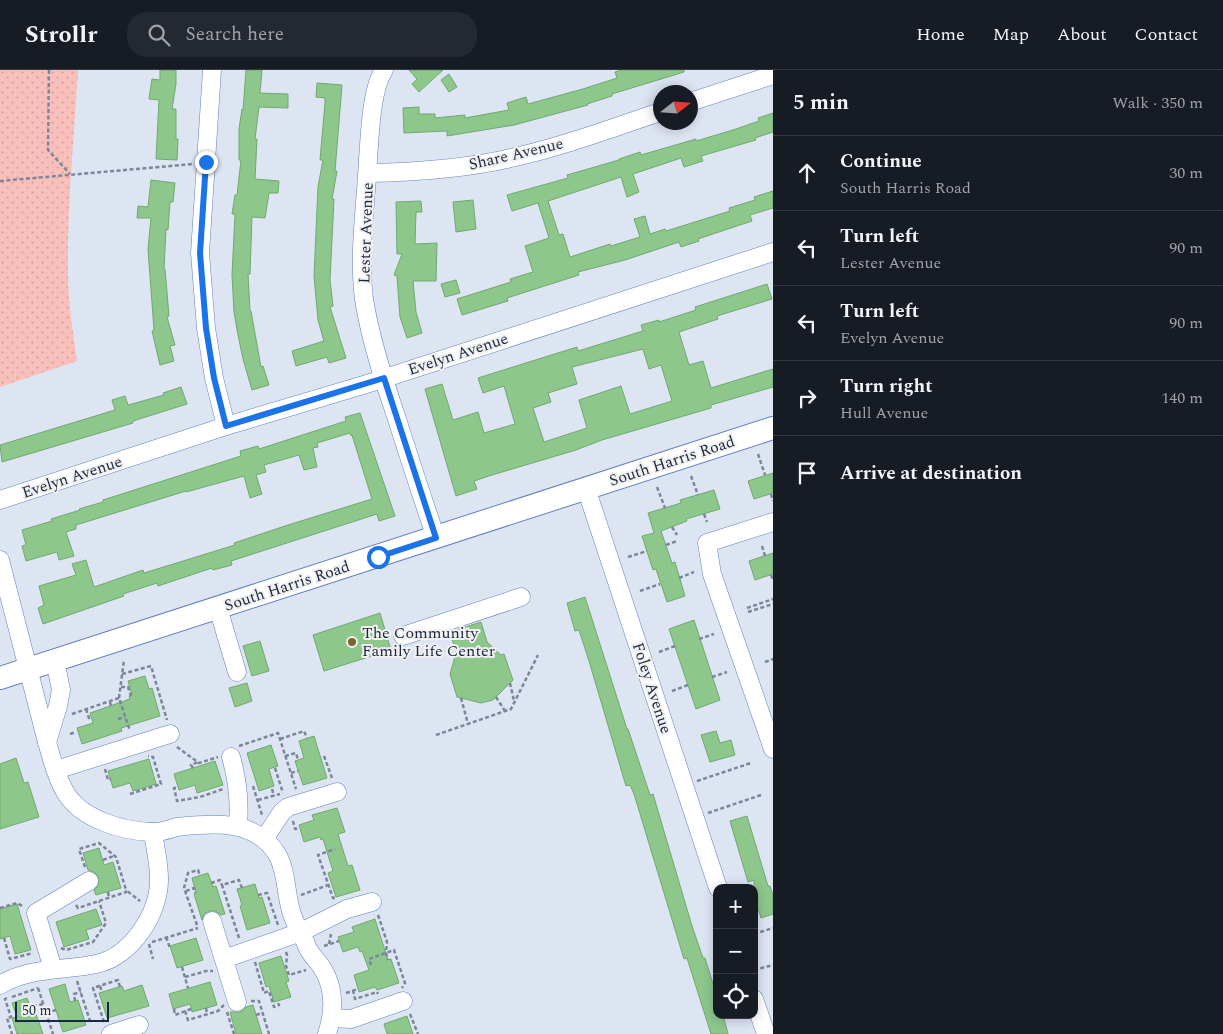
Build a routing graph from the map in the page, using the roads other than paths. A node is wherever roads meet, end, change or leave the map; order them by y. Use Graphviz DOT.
graph roads {
  1 [pos="212,70"];
  2 [pos="384,70"];
  3 [pos="773,75"];
  4 [pos="698,99"];
  5 [pos="653,114"];
  6 [pos="368,173"];
  7 [pos="773,252"];
  8 [pos="384,378"];
  9 [pos="226,426"];
  10 [pos="773,428"];
  11 [pos="586,488"];
  12 [pos="0,500"];
  13 [pos="773,522"];
  14 [pos="436,538"];
  15 [pos="0,560"];
  16 [pos="521,596"];
  17 [pos="218,608"];
  18 [pos="403,636"];
  19 [pos="55,660"];
  20 [pos="28,670"];
  21 [pos="237,672"];
  22 [pos="0,678"];
  23 [pos="170,734"];
  24 [pos="47,742"];
  25 [pos="773,749"];
  26 [pos="231,757"];
  27 [pos="56,770"];
  28 [pos="334,785"];
  29 [pos="238,826"];
  30 [pos="152,832"];
  31 [pos="264,839"];
  32 [pos="87,876"];
  33 [pos="717,884"];
  34 [pos="375,910"];
  35 [pos="205,925"];
  36 [pos="301,932"];
  37 [pos="224,959"];
  38 [pos="54,970"];
  39 [pos="0,985"];
  40 [pos="405,1001"];
  41 [pos="232,1006"];
  42 [pos="758,1011"];
  43 [pos="139,1025"];
  44 [pos="329,1026"];
  45 [pos="107,1027"];
  46 [pos="766,1034"];
  1 -- 9 [label="street"];
  2 -- 6 [label="street, Lester Avenue"];
  3 -- 4 [label="street"];
  5 -- 6 [label="street, Share Avenue"];
  6 -- 8 [label="street, Lester Avenue"];
  7 -- 8 [label="street, Evelyn Avenue"];
  8 -- 9 [label="street, Evelyn Avenue"];
  8 -- 14 [label="street, Lester Avenue"];
  9 -- 12 [label="street, Evelyn Avenue"];
  10 -- 11 [label="main road, South Harris Road"];
  11 -- 14 [label="main road, South Harris Road"];
  11 -- 33 [label="street, Foley Avenue"];
  13 -- 25 [label="street"];
  14 -- 17 [label="main road, South Harris Road"];
  15 -- 20 [label="street"];
  16 -- 18 [label="street"];
  17 -- 19 [label="main road, South Harris Road"];
  17 -- 21 [label="street"];
  19 -- 20 [label="main road, South Harris Road"];
  19 -- 24 [label="street"];
  20 -- 22 [label="main road, South Harris Road"];
  20 -- 24 [label="street"];
  23 -- 27 [label="street"];
  24 -- 27 [label="street"];
  26 -- 29 [label="street"];
  27 -- 30 [label="street"];
  28 -- 31 [label="street"];
  29 -- 30 [label="street"];
  29 -- 31 [label="street"];
  30 -- 38 [label="street"];
  31 -- 36 [label="street"];
  32 -- 38 [label="street"];
  34 -- 36 [label="street"];
  35 -- 37 [label="street"];
  36 -- 37 [label="street"];
  36 -- 44 [label="street"];
  37 -- 41 [label="street"];
  38 -- 39 [label="street"];
  40 -- 44 [label="street"];
  42 -- 46 [label="street"];
  43 -- 45 [label="street"];
}
